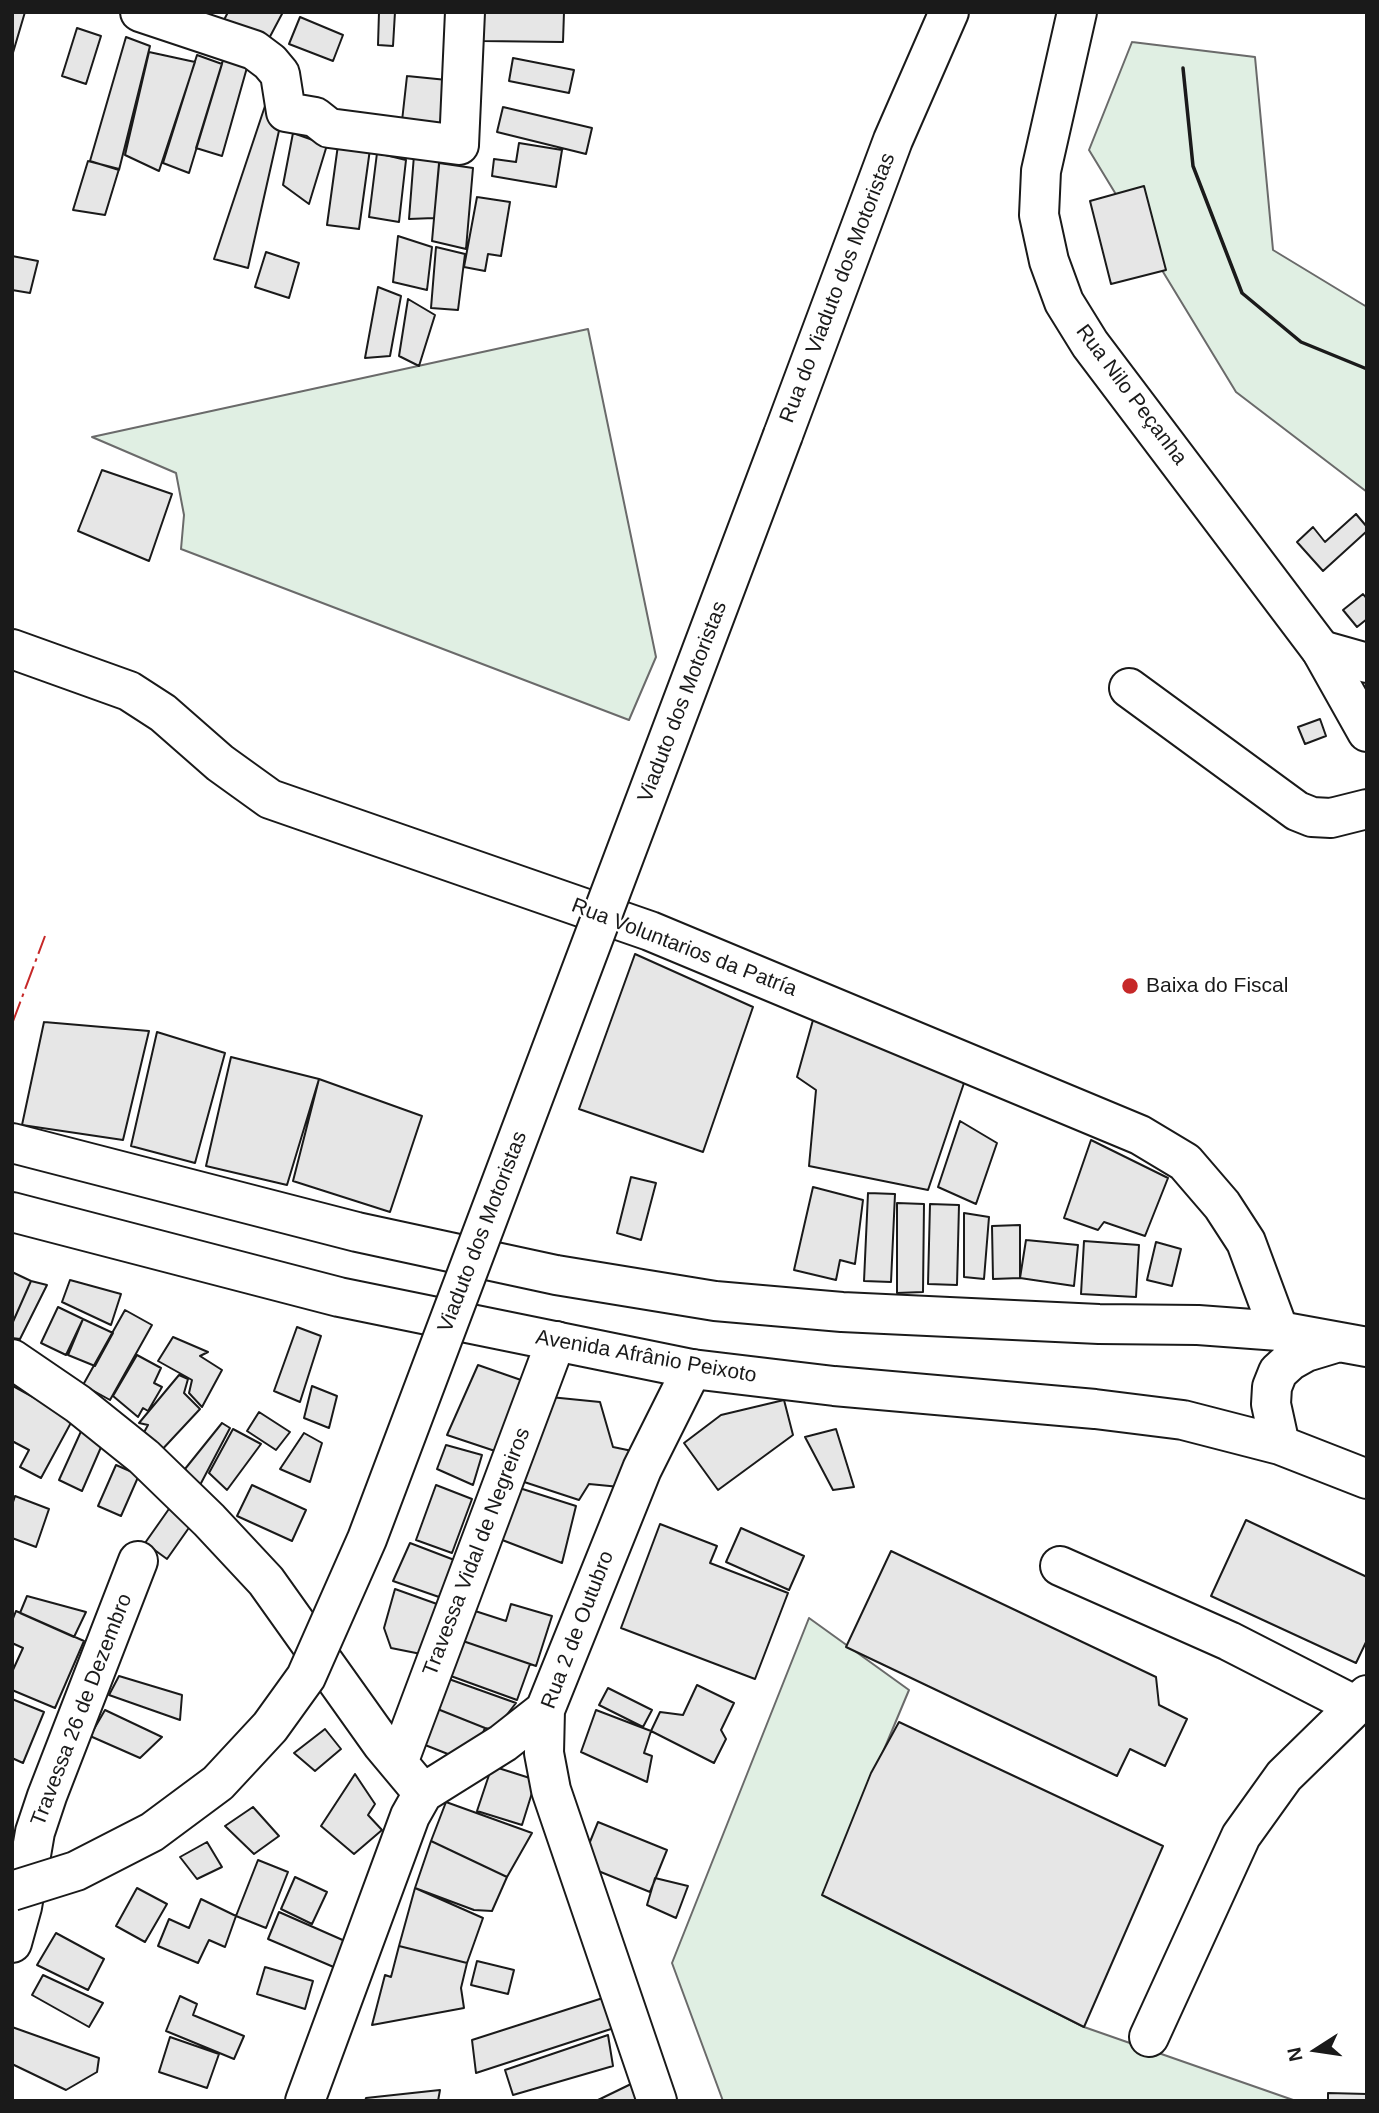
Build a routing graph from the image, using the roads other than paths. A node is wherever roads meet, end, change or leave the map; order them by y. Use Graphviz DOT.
graph roads {
  1 [pos="465,12"];
  2 [pos="922,12"];
  3 [pos="949,12"];
  4 [pos="1077,12"];
  5 [pos="153,14"];
  6 [pos="893,140"];
  7 [pos="783,435"];
  8 [pos="12,649"];
  9 [pos="1321,650"];
  10 [pos="1367,663"];
  11 [pos="1129,688"];
  12 [pos="1367,732"];
  13 [pos="1367,809"];
  14 [pos="12,1143"];
  15 [pos="12,1212"];
  16 [pos="1279,1331"];
  17 [pos="556,1341"];
  18 [pos="1354,1344"];
  19 [pos="12,1359"];
  20 [pos="692,1369"];
  21 [pos="1280,1445"];
  22 [pos="1367,1479"];
  23 [pos="138,1561"];
  24 [pos="1060,1566"];
  25 [pos="1361,1701"];
  26 [pos="545,1710"];
  27 [pos="398,1763"];
  28 [pos="424,1793"];
  29 [pos="24,1834"];
  30 [pos="12,1891"];
  31 [pos="12,1942"];
  32 [pos="1149,2037"];
  33 [pos="305,2101"];
  34 [pos="657,2101"];
  1 -- 5 [label="main road"];
  2 -- 6 [label="main road, Rua do Viaduto dos Motoristas"];
  3 -- 6 [label="main road, Rua do Viaduto dos Motoristas"];
  4 -- 9 [label="main road, Rua Nilo Peçanha"];
  6 -- 7 [label="main road, Rua do Viaduto dos Motoristas"];
  7 -- 30 [label="main road, Viaduto dos Motoristas, bridge"];
  8 -- 16 [label="main road, Rua Voluntarios da Patría"];
  9 -- 10 [label="main road"];
  9 -- 12 [label="main road, Rua Nilo Peçanha"];
  11 -- 13 [label="main road"];
  14 -- 16 [label="main road"];
  15 -- 17 [label="main road, Avenida Afrânio Peixoto"];
  16 -- 18 [label="main road"];
  17 -- 20 [label="main road, Avenida Afrânio Peixoto"];
  17 -- 27 [label="main road, Travessa Vidal de Negreiros"];
  18 -- 21 [label="main road"];
  19 -- 27 [label="main road"];
  20 -- 21 [label="main road, Avenida Afrânio Peixoto"];
  20 -- 26 [label="main road, Rua 2 de Outubro"];
  21 -- 22 [label="main road, Avenida Afrânio Peixoto"];
  23 -- 29 [label="main road, Travessa 26 de Dezembro"];
  24 -- 25 [label="main road"];
  25 -- 32 [label="main road"];
  26 -- 28 [label="main road"];
  26 -- 34 [label="main road, Rua 2 de Outubro"];
  27 -- 28 [label="main road"];
  28 -- 33 [label="main road"];
  29 -- 31 [label="main road, Travessa 26 de Dezembro"];
}
